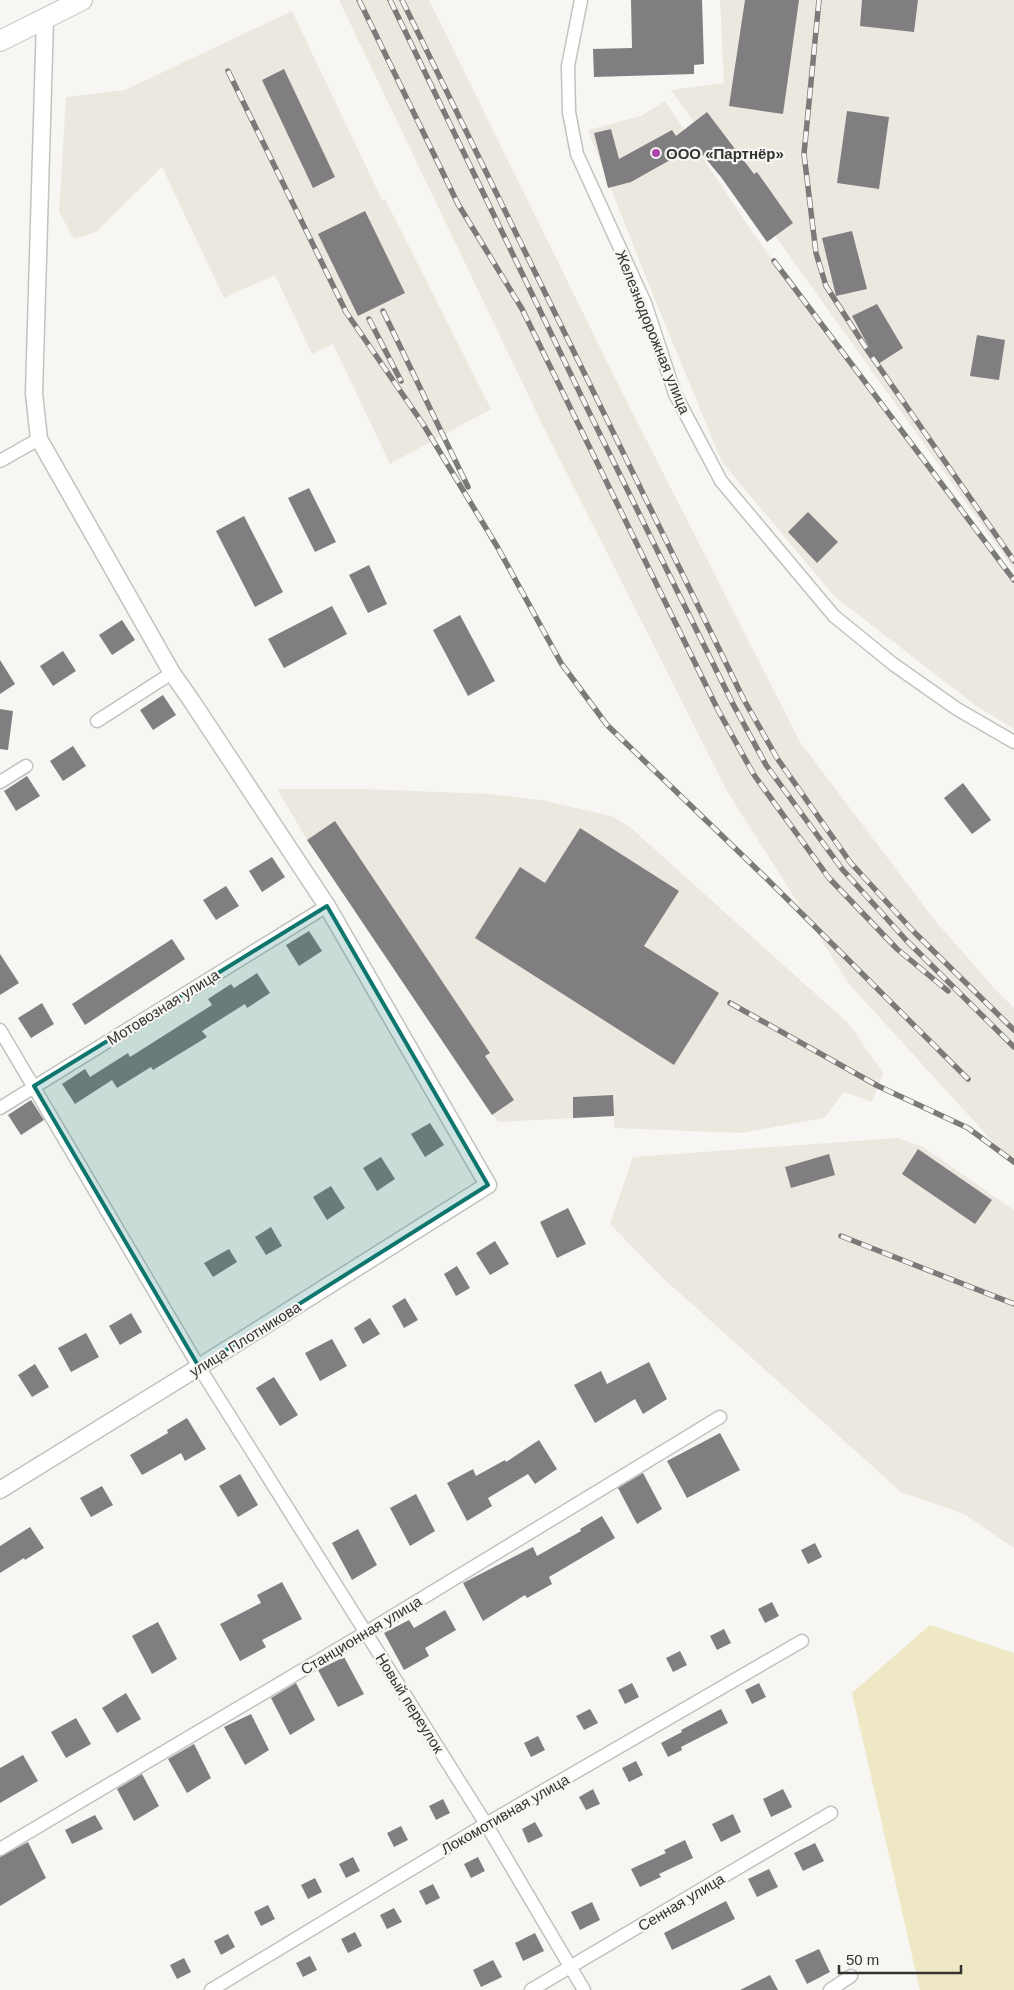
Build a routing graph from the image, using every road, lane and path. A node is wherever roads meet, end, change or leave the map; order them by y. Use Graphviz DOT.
graph roads {
  1 [pos="82,0"];
  2 [pos="581,0"];
  3 [pos="46,19"];
  4 [pos="0,41"];
  5 [pos="39,439"];
  6 [pos="0,462"];
  7 [pos="172,673"];
  8 [pos="97,721"];
  9 [pos="1014,742"];
  10 [pos="26,766"];
  11 [pos="0,782"];
  12 [pos="327,906"];
  13 [pos="0,1030"];
  14 [pos="34,1086"];
  15 [pos="0,1108"];
  16 [pos="199,1367"];
  17 [pos="720,1417"];
  18 [pos="0,1490"];
  19 [pos="365,1633"];
  20 [pos="802,1641"];
  21 [pos="831,1813"];
  22 [pos="486,1824"];
  23 [pos="0,1849"];
  24 [pos="570,1968"];
  25 [pos="851,1976"];
  26 [pos="211,1990"];
  27 [pos="531,1990"];
  28 [pos="584,1990"];
  29 [pos="830,1990"];
  1 -- 3 [label="main road"];
  2 -- 9 [label="street, Железнодорожная улица"];
  3 -- 4 [label="main road"];
  3 -- 5 [label="street"];
  5 -- 6 [label="street"];
  5 -- 7 [label="street"];
  7 -- 8 [label="street"];
  7 -- 12 [label="street"];
  10 -- 11 [label="street"];
  12 -- 14 [label="street, Мотовозная улица"];
  12 -- 16 [label="street, улица Плотникова"];
  13 -- 14 [label="street, Новый переулок"];
  14 -- 15 [label="street, Мотовозная улица"];
  14 -- 16 [label="street, Новый переулок"];
  16 -- 18 [label="street, улица Плотникова"];
  16 -- 19 [label="street, Новый переулок"];
  17 -- 19 [label="street, Станционная улица"];
  19 -- 22 [label="street, Новый переулок"];
  19 -- 23 [label="street, Станционная улица"];
  20 -- 22 [label="street, Локомотивная улица"];
  21 -- 24 [label="street, Сенная улица"];
  22 -- 24 [label="street, Новый переулок"];
  22 -- 26 [label="street, Локомотивная улица"];
  24 -- 27 [label="street, Сенная улица"];
  24 -- 28 [label="street, Новый переулок"];
  25 -- 29 [label="street"];
}
